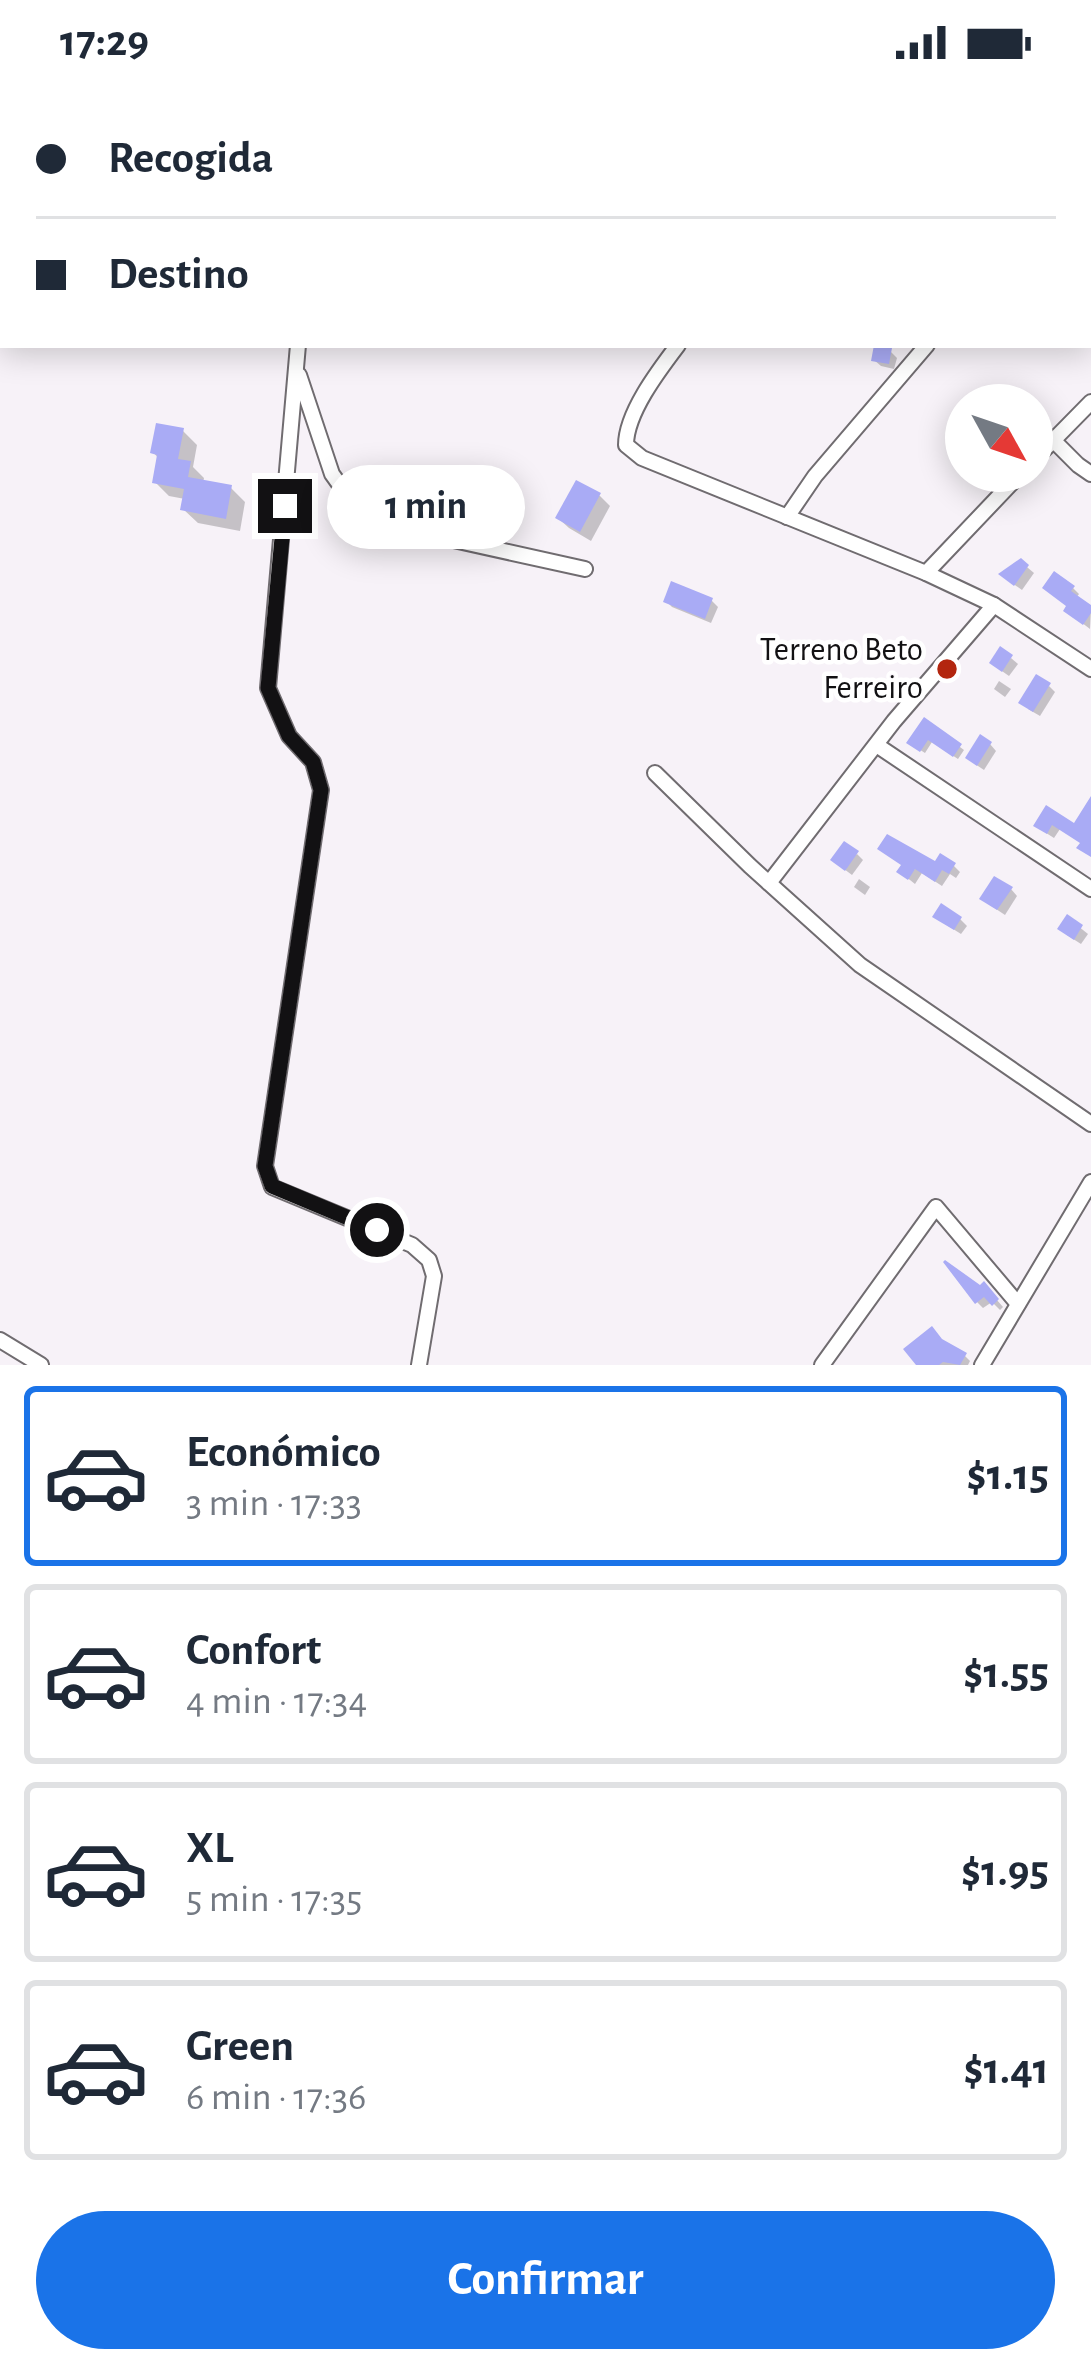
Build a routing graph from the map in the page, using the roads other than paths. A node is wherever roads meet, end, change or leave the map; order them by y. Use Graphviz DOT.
graph roads {
  1 [pos="298,348"];
  2 [pos="676,348"];
  3 [pos="924,348"];
  4 [pos="297,370"];
  5 [pos="1091,402"];
  6 [pos="1053,440"];
  7 [pos="1091,474"];
  8 [pos="1003,492"];
  9 [pos="787,517"];
  10 [pos="585,569"];
  11 [pos="926,573"];
  12 [pos="994,605"];
  13 [pos="1091,669"];
  14 [pos="878,746"];
  15 [pos="655,773"];
  16 [pos="769,883"];
  17 [pos="1091,889"];
  18 [pos="1091,1124"];
  19 [pos="1091,1182"];
  20 [pos="1018,1304"];
  21 [pos="0,1340"];
  22 [pos="41,1365"];
  23 [pos="419,1365"];
  24 [pos="822,1365"];
  25 [pos="982,1365"];
  1 -- 4 [label="street"];
  2 -- 9 [label="street"];
  3 -- 9 [label="street"];
  4 -- 10 [label="street"];
  4 -- 23 [label="street"];
  5 -- 6 [label="street"];
  6 -- 7 [label="street"];
  8 -- 11 [label="street"];
  9 -- 11 [label="street"];
  11 -- 12 [label="street"];
  12 -- 13 [label="street"];
  12 -- 14 [label="street"];
  14 -- 16 [label="street"];
  14 -- 17 [label="street"];
  15 -- 16 [label="street"];
  16 -- 18 [label="street"];
  19 -- 20 [label="street"];
  20 -- 24 [label="street"];
  20 -- 25 [label="street"];
  21 -- 22 [label="street"];
}
